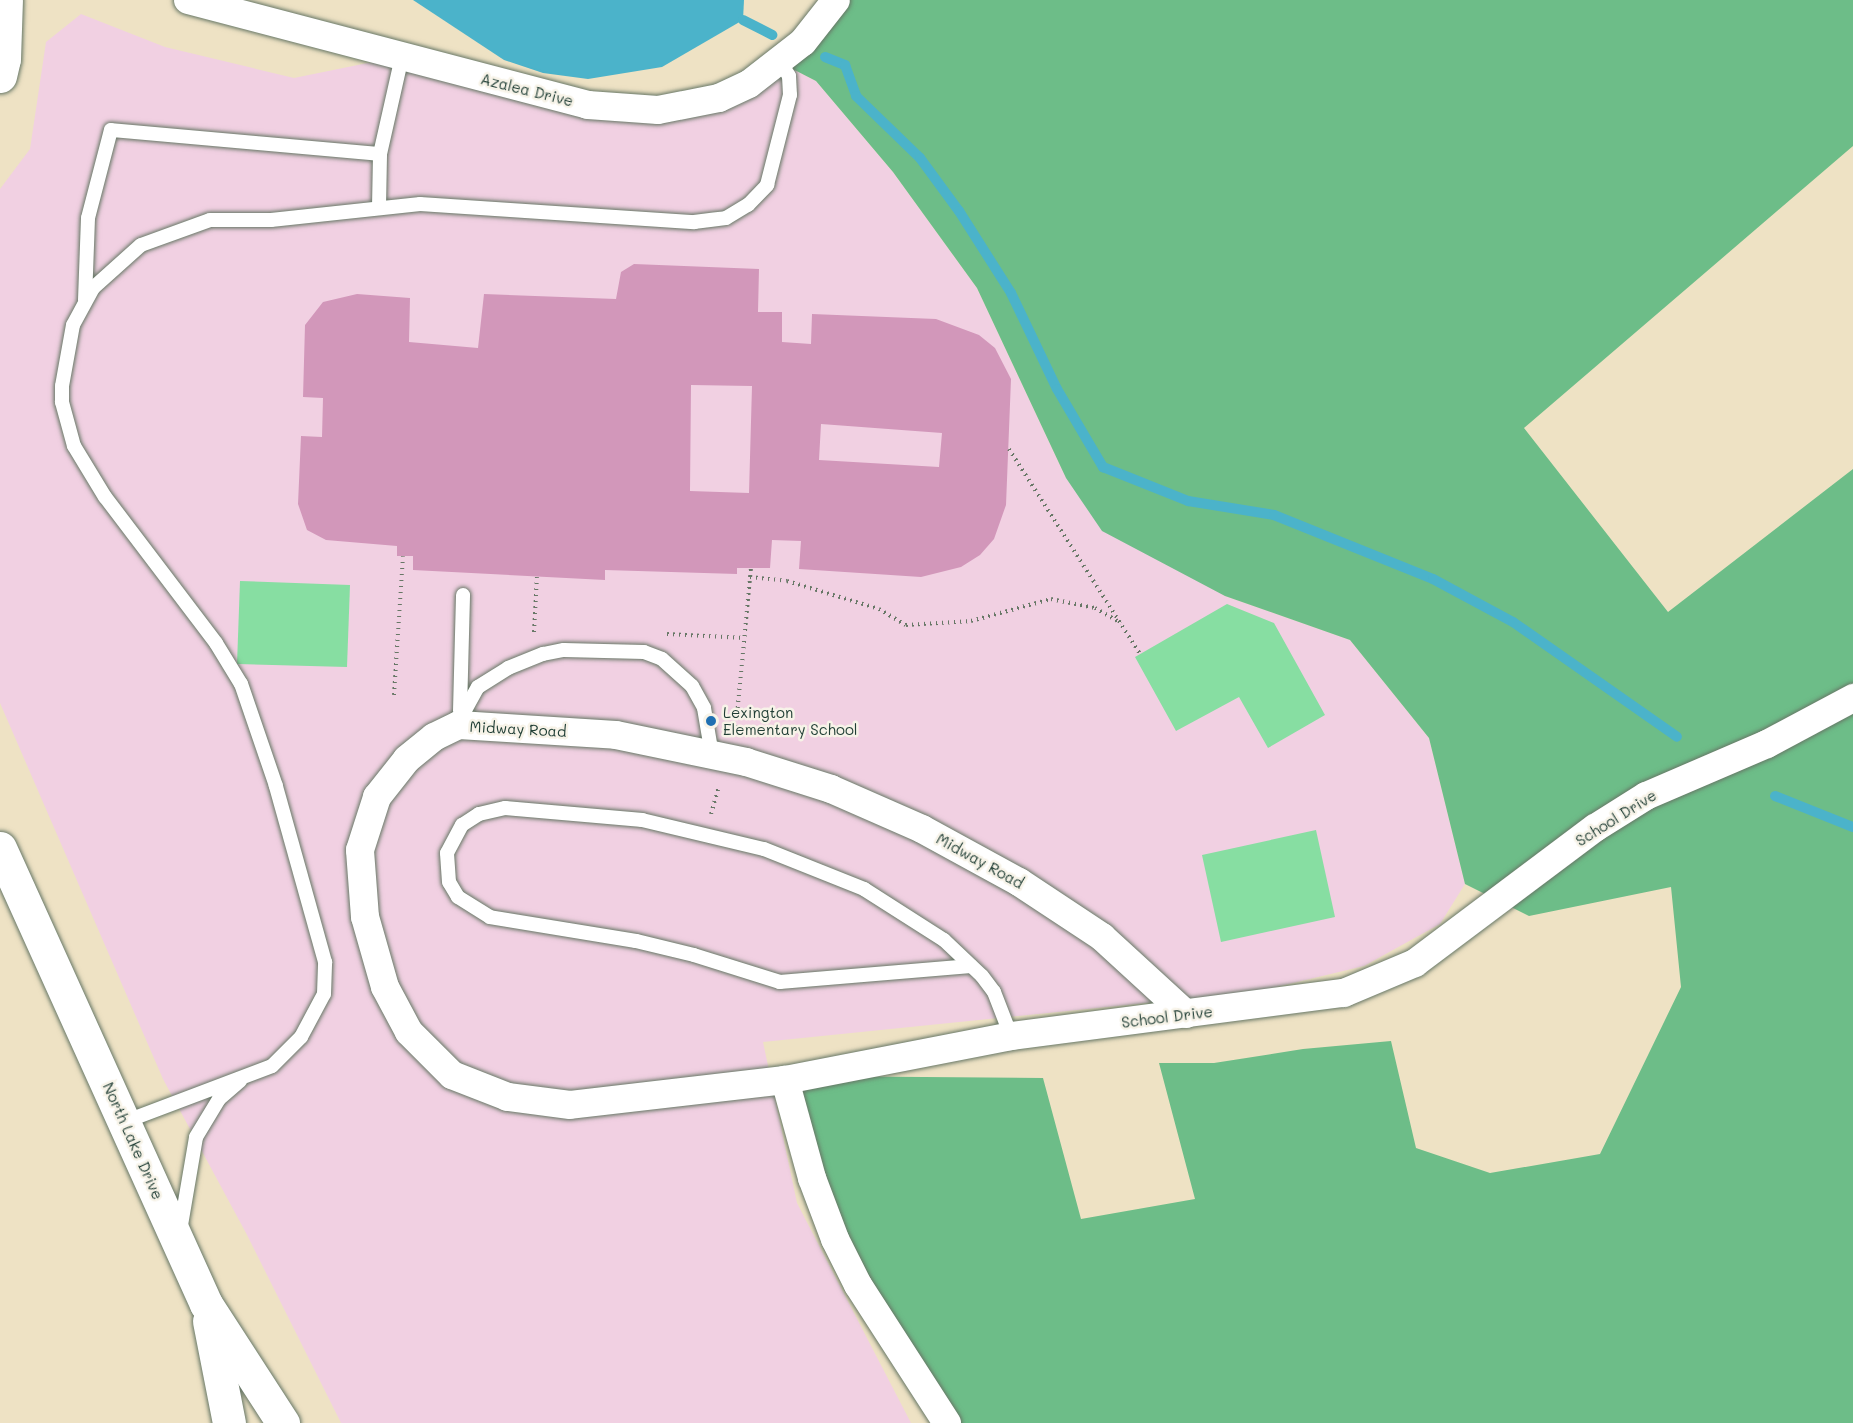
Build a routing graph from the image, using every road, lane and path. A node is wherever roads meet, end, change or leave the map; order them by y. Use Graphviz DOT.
graph roads {
  1 [pos="6,0"];
  2 [pos="188,0"];
  3 [pos="836,0"];
  4 [pos="402,56"];
  5 [pos="781,63"];
  6 [pos="0,76"];
  7 [pos="380,154"];
  8 [pos="379,207"];
  9 [pos="85,303"];
  10 [pos="1009,449"];
  11 [pos="403,556"];
  12 [pos="751,568"];
  13 [pos="537,577"];
  14 [pos="750,578"];
  15 [pos="463,595"];
  16 [pos="1121,623"];
  17 [pos="534,632"];
  18 [pos="1140,654"];
  19 [pos="394,696"];
  20 [pos="1853,698"];
  21 [pos="459,723"];
  22 [pos="736,726"];
  23 [pos="712,755"];
  24 [pos="719,786"];
  25 [pos="705,833"];
  26 [pos="0,848"];
  27 [pos="971,966"];
  28 [pos="1186,1014"];
  29 [pos="1011,1036"];
  30 [pos="245,1077"];
  31 [pos="785,1080"];
  32 [pos="124,1122"];
  33 [pos="178,1242"];
  34 [pos="206,1304"];
  35 [pos="229,1423"];
  36 [pos="283,1423"];
  37 [pos="947,1423"];
  1 -- 6 [label="main road"];
  2 -- 4 [label="street, Azalea Drive"];
  3 -- 5 [label="street, Azalea Drive"];
  4 -- 5 [label="street, Azalea Drive"];
  4 -- 7 [label="lane"];
  5 -- 8 [label="lane"];
  7 -- 8 [label="lane"];
  7 -- 9 [label="lane"];
  8 -- 9 [label="lane"];
  9 -- 30 [label="lane"];
  10 -- 16 [label="path"];
  11 -- 19 [label="path"];
  12 -- 14 [label="path"];
  13 -- 17 [label="path"];
  14 -- 16 [label="path"];
  14 -- 22 [label="path"];
  15 -- 21 [label="lane"];
  16 -- 18 [label="path"];
  20 -- 28 [label="street, School Drive"];
  21 -- 23 [label="street, Midway Road"];
  21 -- 23 [label="lane"];
  21 -- 31 [label="street, Midway Road"];
  23 -- 28 [label="street, Midway Road"];
  24 -- 25 [label="path"];
  25 -- 27 [label="lane"];
  25 -- 27 [label="lane"];
  26 -- 32 [label="main road, North Lake Drive"];
  27 -- 29 [label="lane"];
  28 -- 29 [label="street, School Drive"];
  29 -- 31 [label="street, School Drive"];
  30 -- 32 [label="lane"];
  30 -- 33 [label="lane"];
  31 -- 37 [label="street"];
  32 -- 33 [label="main road, North Lake Drive"];
  33 -- 34 [label="main road, North Lake Drive"];
  34 -- 35 [label="main road"];
  34 -- 36 [label="main road, North Lake Drive"];
}
